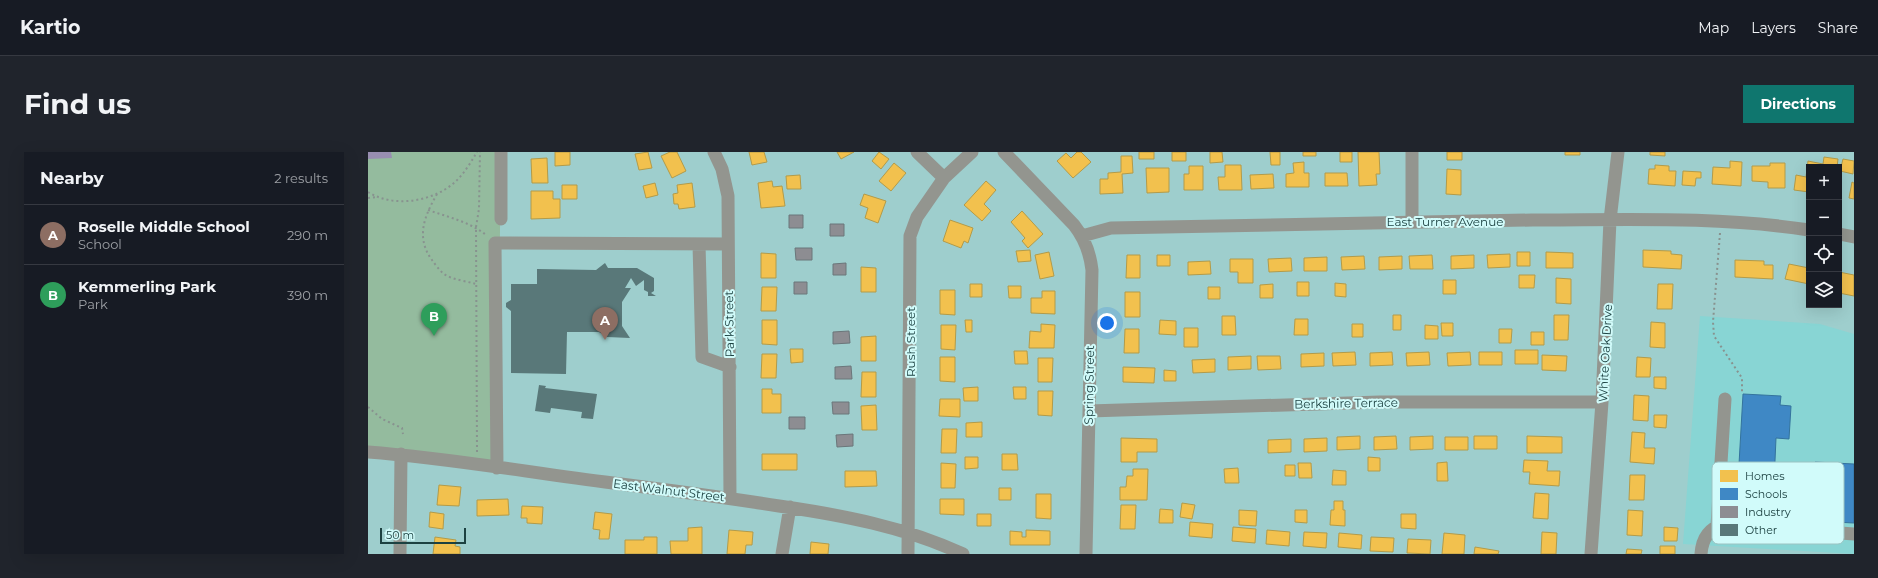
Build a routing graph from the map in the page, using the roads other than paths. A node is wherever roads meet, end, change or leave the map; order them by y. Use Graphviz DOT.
graph roads {
  1 [pos="501,152"];
  2 [pos="714,152"];
  3 [pos="917,152"];
  4 [pos="972,152"];
  5 [pos="1004,152"];
  6 [pos="1412,152"];
  7 [pos="1618,152"];
  8 [pos="944,178"];
  9 [pos="501,219"];
  10 [pos="1610,220"];
  11 [pos="1412,221"];
  12 [pos="1806,230"];
  13 [pos="1842,235"];
  14 [pos="1082,236"];
  15 [pos="1854,237"];
  16 [pos="699,244"];
  17 [pos="728,244"];
  18 [pos="730,367"];
  19 [pos="1725,399"];
  20 [pos="1602,402"];
  21 [pos="1089,411"];
  22 [pos="368,452"];
  23 [pos="400,454"];
  24 [pos="1721,462"];
  25 [pos="497,468"];
  26 [pos="730,498"];
  27 [pos="790,507"];
  28 [pos="1712,530"];
  29 [pos="909,533"];
  30 [pos="1844,533"];
  31 [pos="1854,534"];
  32 [pos="400,554"];
  33 [pos="782,554"];
  34 [pos="908,554"];
  35 [pos="964,554"];
  36 [pos="1086,554"];
  37 [pos="1591,554"];
  38 [pos="1701,554"];
  1 -- 9 [label="street"];
  2 -- 17 [label="street, Park Street"];
  3 -- 8 [label="street"];
  4 -- 8 [label="street, Rush Street"];
  5 -- 14 [label="street, Spring Street"];
  6 -- 11 [label="street"];
  7 -- 10 [label="street, White Oak Drive"];
  8 -- 29 [label="street, Rush Street"];
  10 -- 11 [label="street, East Turner Avenue"];
  10 -- 12 [label="street, East Turner Avenue"];
  10 -- 20 [label="street, White Oak Drive"];
  11 -- 14 [label="street, East Turner Avenue"];
  13 -- 15 [label="street"];
  14 -- 21 [label="street, Spring Street"];
  16 -- 17 [label="street"];
  16 -- 18 [label="street"];
  16 -- 25 [label="street"];
  17 -- 18 [label="street, Park Street"];
  18 -- 26 [label="street, Park Street"];
  19 -- 24 [label="street"];
  20 -- 21 [label="street, Berkshire Terrace"];
  20 -- 37 [label="street, White Oak Drive"];
  21 -- 36 [label="street, Spring Street"];
  22 -- 23 [label="street, East Walnut Street"];
  23 -- 25 [label="street, East Walnut Street"];
  23 -- 32 [label="street"];
  25 -- 26 [label="street, East Walnut Street"];
  26 -- 27 [label="street, East Walnut Street"];
  27 -- 29 [label="street, East Walnut Street"];
  27 -- 33 [label="street"];
  28 -- 38 [label="street"];
  29 -- 34 [label="street, Rush Street"];
  29 -- 35 [label="street, East Walnut Street"];
  30 -- 31 [label="street"];
}
